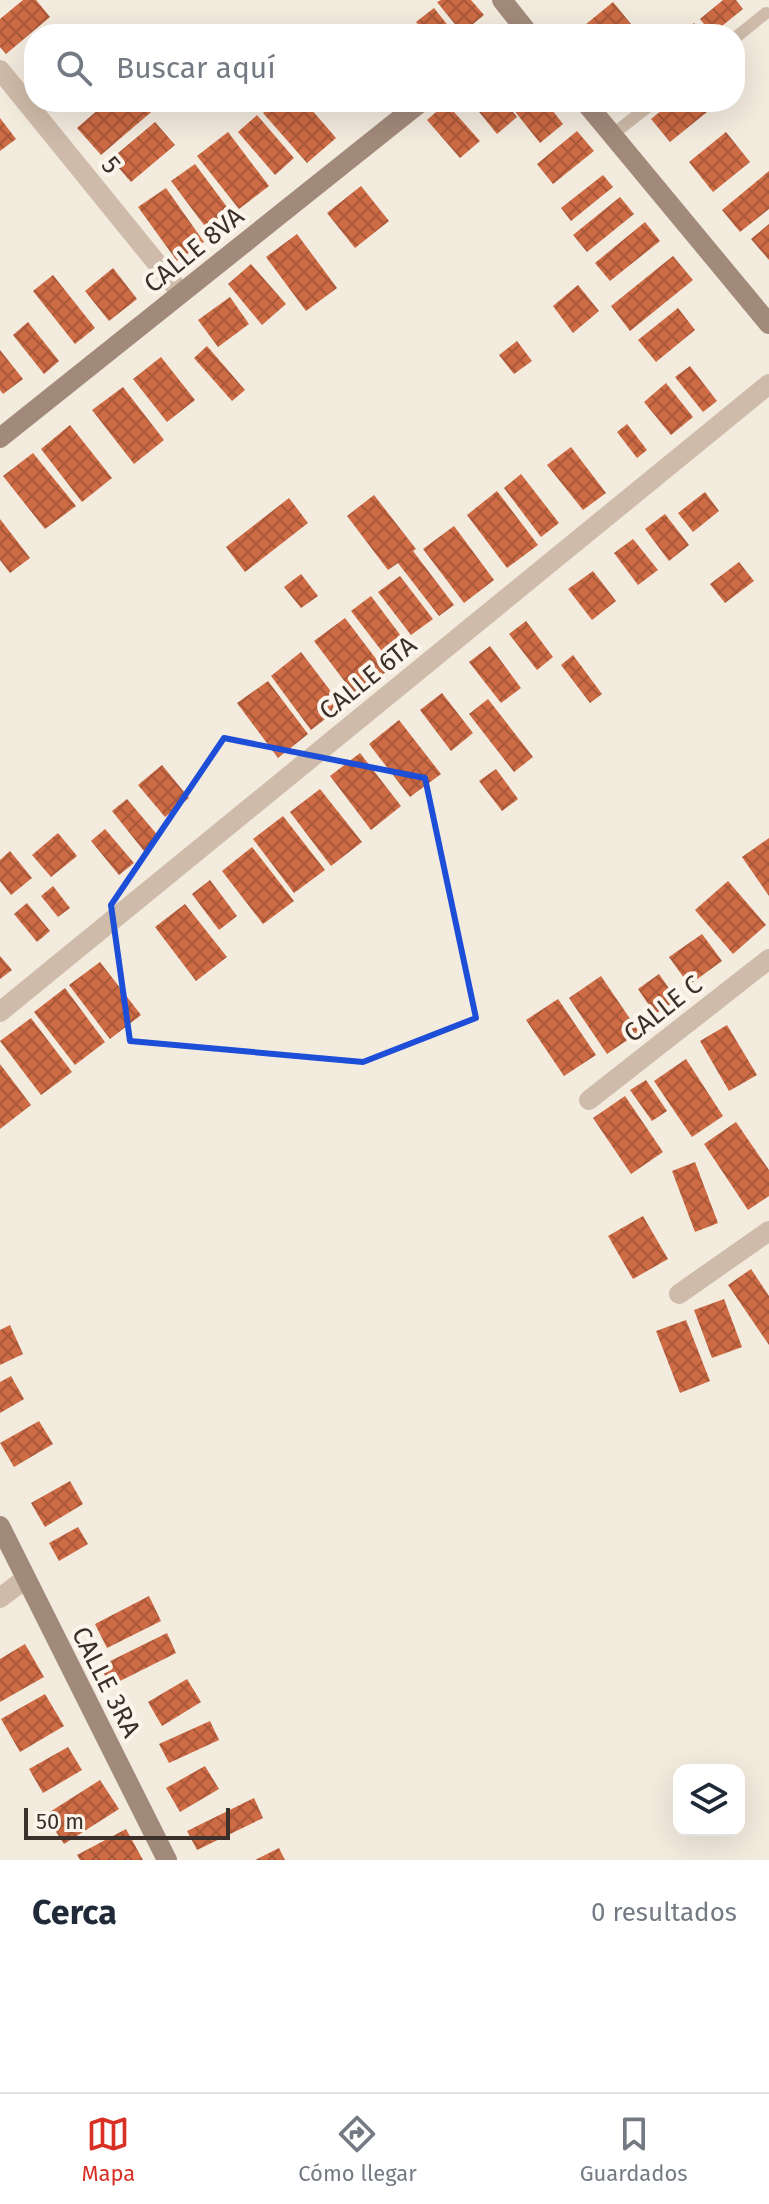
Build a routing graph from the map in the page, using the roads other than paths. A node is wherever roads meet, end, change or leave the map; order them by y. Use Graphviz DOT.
graph roads {
  1 [pos="502,0"];
  2 [pos="766,13"];
  3 [pos="515,24"];
  4 [pos="745,30"];
  5 [pos="0,70"];
  6 [pos="24,100"];
  7 [pos="34,112"];
  8 [pos="408,112"];
  9 [pos="593,112"];
  10 [pos="641,112"];
  11 [pos="612,135"];
  12 [pos="181,293"];
  13 [pos="769,324"];
  14 [pos="769,384"];
  15 [pos="0,438"];
  16 [pos="769,959"];
  17 [pos="0,1012"];
  18 [pos="589,1100"];
  19 [pos="769,1231"];
  20 [pos="679,1294"];
  21 [pos="0,1526"];
  22 [pos="25,1579"];
  23 [pos="0,1598"];
  24 [pos="167,1860"];
  1 -- 3 [label="street"];
  2 -- 4 [label="lane"];
  5 -- 6 [label="street, 5"];
  7 -- 12 [label="street, 5"];
  8 -- 12 [label="street, CALLE 8VA"];
  9 -- 11 [label="street"];
  10 -- 11 [label="lane"];
  11 -- 13 [label="street"];
  12 -- 15 [label="street, CALLE 8VA"];
  14 -- 17 [label="street, CALLE 6TA"];
  16 -- 18 [label="street, CALLE C"];
  19 -- 20 [label="street"];
  21 -- 22 [label="street, CALLE 3RA"];
  22 -- 23 [label="street"];
  22 -- 24 [label="street, CALLE 3RA"];
}
